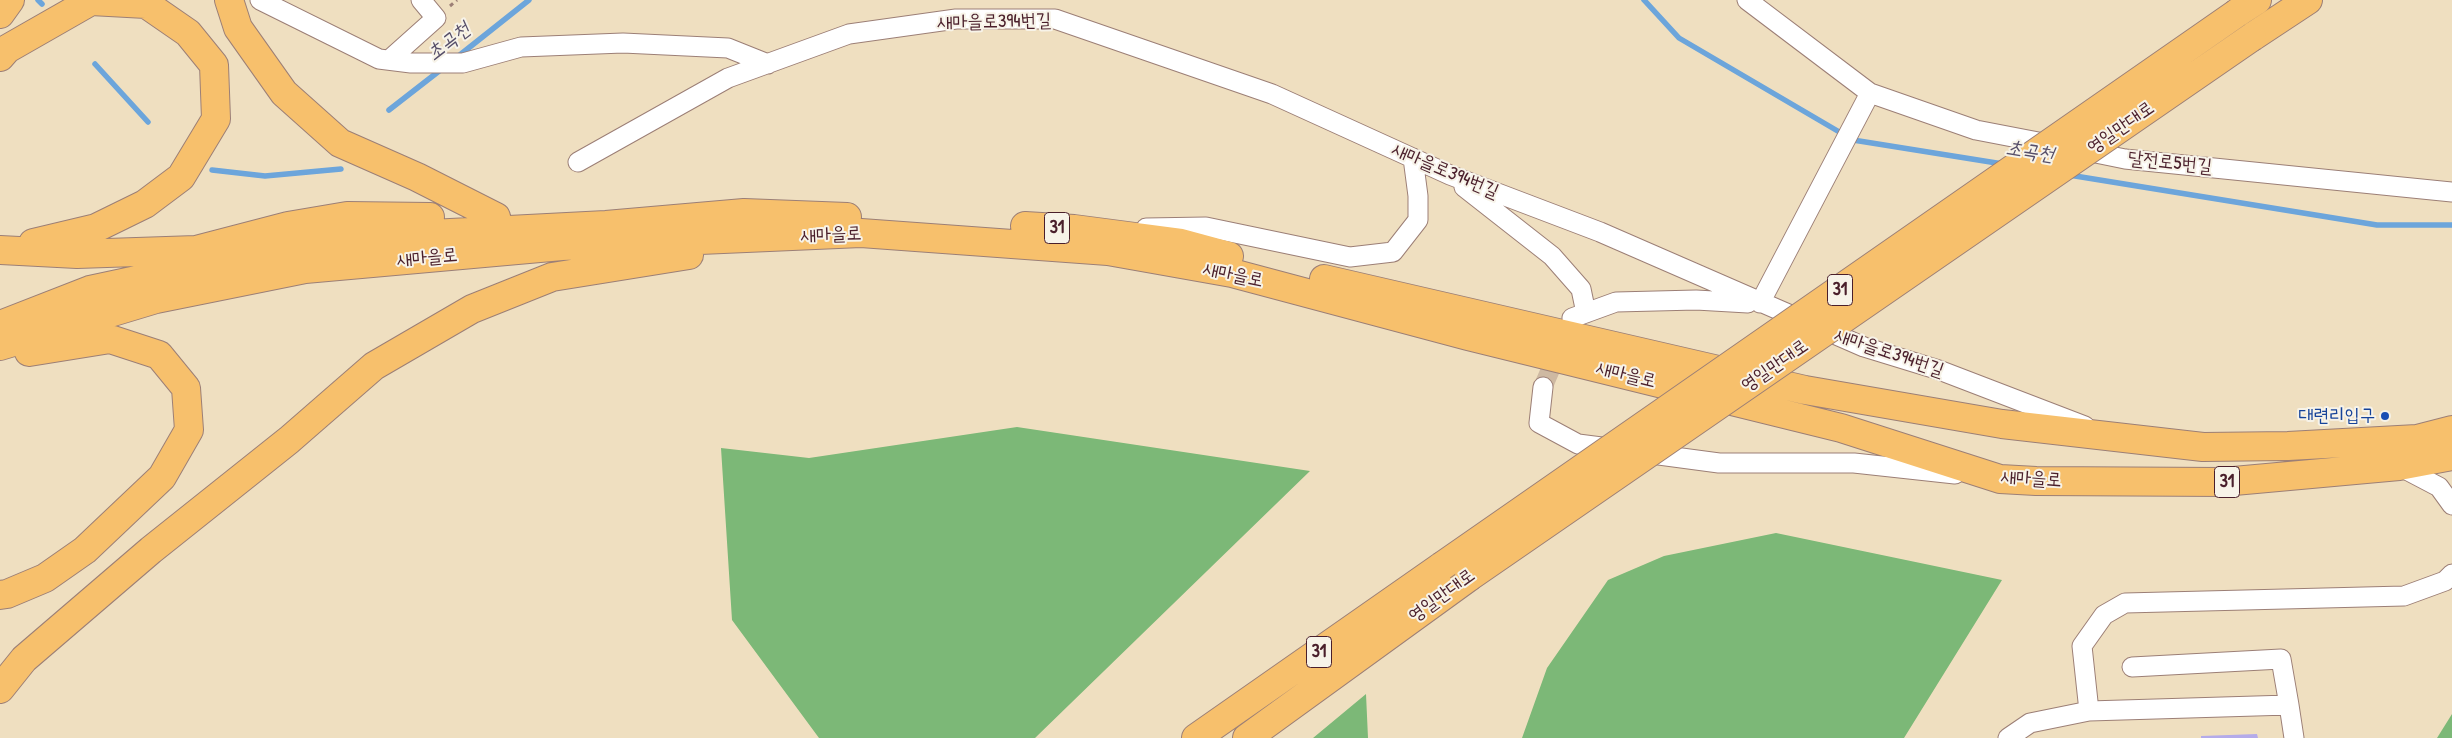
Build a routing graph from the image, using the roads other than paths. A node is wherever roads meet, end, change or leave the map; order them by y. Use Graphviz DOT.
graph roads {
  1 [pos="10,0"];
  2 [pos="229,0"];
  3 [pos="260,0"];
  4 [pos="422,0"];
  5 [pos="1747,0"];
  6 [pos="2308,0"];
  7 [pos="2247,6"];
  8 [pos="0,14"];
  9 [pos="0,57"];
  10 [pos="389,60"];
  11 [pos="768,64"];
  12 [pos="1870,93"];
  13 [pos="1413,158"];
  14 [pos="578,162"];
  15 [pos="1450,175"];
  16 [pos="2452,192"];
  17 [pos="496,218"];
  18 [pos="606,225"];
  19 [pos="1074,229"];
  20 [pos="861,233"];
  21 [pos="1,250"];
  22 [pos="1760,303"];
  23 [pos="0,325"];
  24 [pos="0,346"];
  25 [pos="0,356"];
  26 [pos="1543,387"];
  27 [pos="2452,430"];
  28 [pos="2107,434"];
  29 [pos="2452,456"];
  30 [pos="2399,466"];
  31 [pos="2000,479"];
  32 [pos="2452,505"];
  33 [pos="2452,574"];
  34 [pos="0,595"];
  35 [pos="2132,667"];
  36 [pos="0,689"];
  37 [pos="2289,706"];
  38 [pos="2089,711"];
  39 [pos="1197,735"];
  40 [pos="1247,738"];
  41 [pos="2008,738"];
  42 [pos="2294,738"];
  1 -- 8 [label="main road"];
  2 -- 17 [label="main road"];
  3 -- 10 [label="street"];
  4 -- 10 [label="street"];
  5 -- 12 [label="street, 달전로5번길"];
  6 -- 40 [label="main road, 영일만대로 / 31, bridge"];
  7 -- 39 [label="main road, 영일만대로 / 31, bridge"];
  9 -- 21 [label="main road"];
  10 -- 11 [label="street"];
  11 -- 13 [label="street, 새마을로394번길"];
  11 -- 14 [label="street, 새마을로394번길"];
  12 -- 16 [label="street, 달전로5번길"];
  12 -- 22 [label="street"];
  13 -- 15 [label="street, 새마을로394번길"];
  13 -- 19 [label="street"];
  15 -- 22 [label="street, 새마을로394번길"];
  15 -- 22 [label="street"];
  17 -- 18 [label="main road"];
  17 -- 21 [label="main road"];
  18 -- 19 [label="main road, 새마을로 / 31"];
  18 -- 23 [label="main road, 새마을로 / 31"];
  19 -- 28 [label="main road, 새마을로 / 31"];
  20 -- 24 [label="main road, 새마을로 / 31"];
  20 -- 31 [label="main road, 새마을로 / 31"];
  20 -- 36 [label="main road"];
  22 -- 28 [label="street, 새마을로394번길"];
  25 -- 34 [label="main road"];
  26 -- 31 [label="street"];
  27 -- 28 [label="main road, 새마을로 / 31"];
  29 -- 30 [label="main road, 새마을로 / 31"];
  30 -- 31 [label="main road, 새마을로 / 31"];
  30 -- 32 [label="street"];
  33 -- 38 [label="street"];
  35 -- 37 [label="street"];
  37 -- 38 [label="street"];
  37 -- 42 [label="street"];
  38 -- 41 [label="street"];
}
